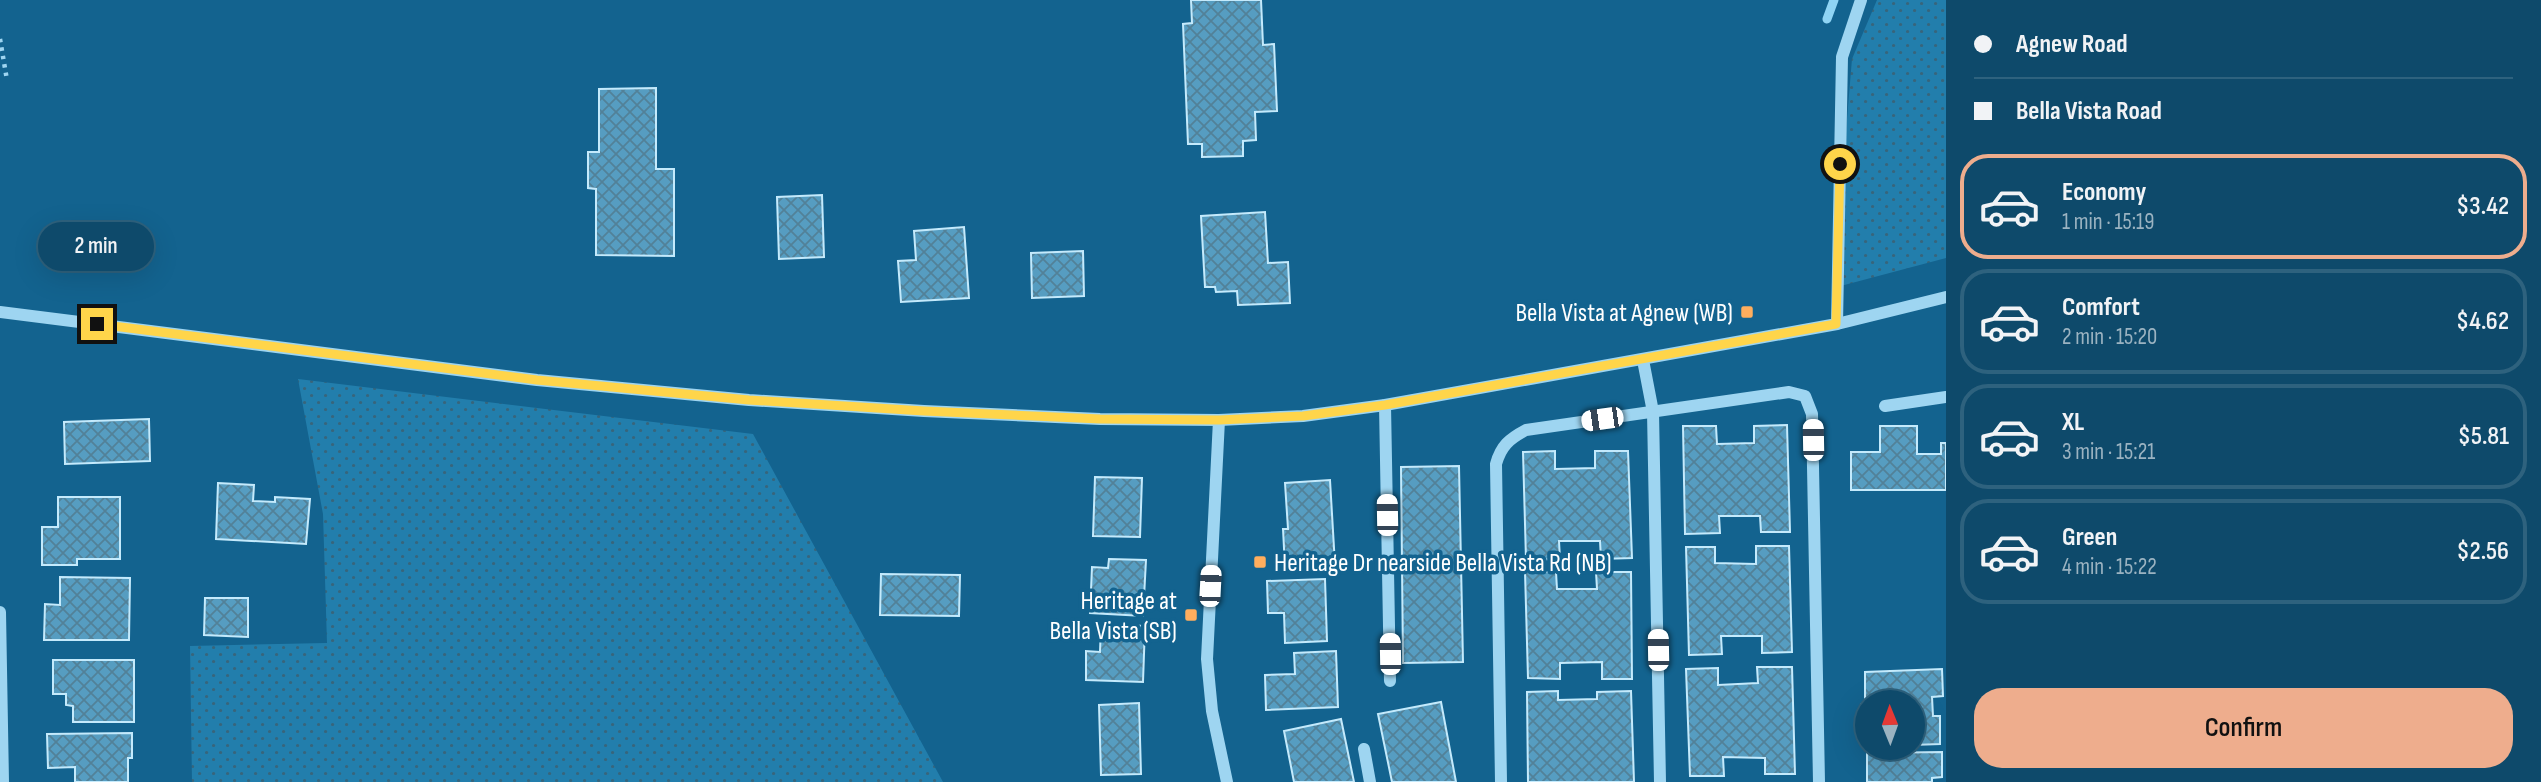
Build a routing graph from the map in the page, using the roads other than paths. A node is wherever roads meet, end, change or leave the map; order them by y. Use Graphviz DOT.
graph roads {
  1 [pos="1861,0"];
  2 [pos="1946,297"];
  3 [pos="0,312"];
  4 [pos="1836,324"];
  5 [pos="1643,360"];
  6 [pos="1946,397"];
  7 [pos="1385,405"];
  8 [pos="1885,405"];
  9 [pos="1653,412"];
  10 [pos="1219,420"];
  11 [pos="0,611"];
  12 [pos="1390,681"];
  13 [pos="1364,749"];
  14 [pos="3,782"];
  15 [pos="1227,782"];
  16 [pos="1370,782"];
  17 [pos="1502,782"];
  18 [pos="1660,782"];
  19 [pos="1819,782"];
  1 -- 4 [label="street"];
  2 -- 4 [label="street"];
  3 -- 10 [label="street"];
  4 -- 5 [label="street"];
  5 -- 7 [label="street"];
  5 -- 9 [label="street"];
  6 -- 8 [label="street"];
  7 -- 10 [label="street"];
  7 -- 12 [label="street"];
  9 -- 17 [label="street"];
  9 -- 18 [label="street"];
  9 -- 19 [label="street"];
  10 -- 15 [label="street"];
  11 -- 14 [label="street"];
  13 -- 16 [label="street"];
}
